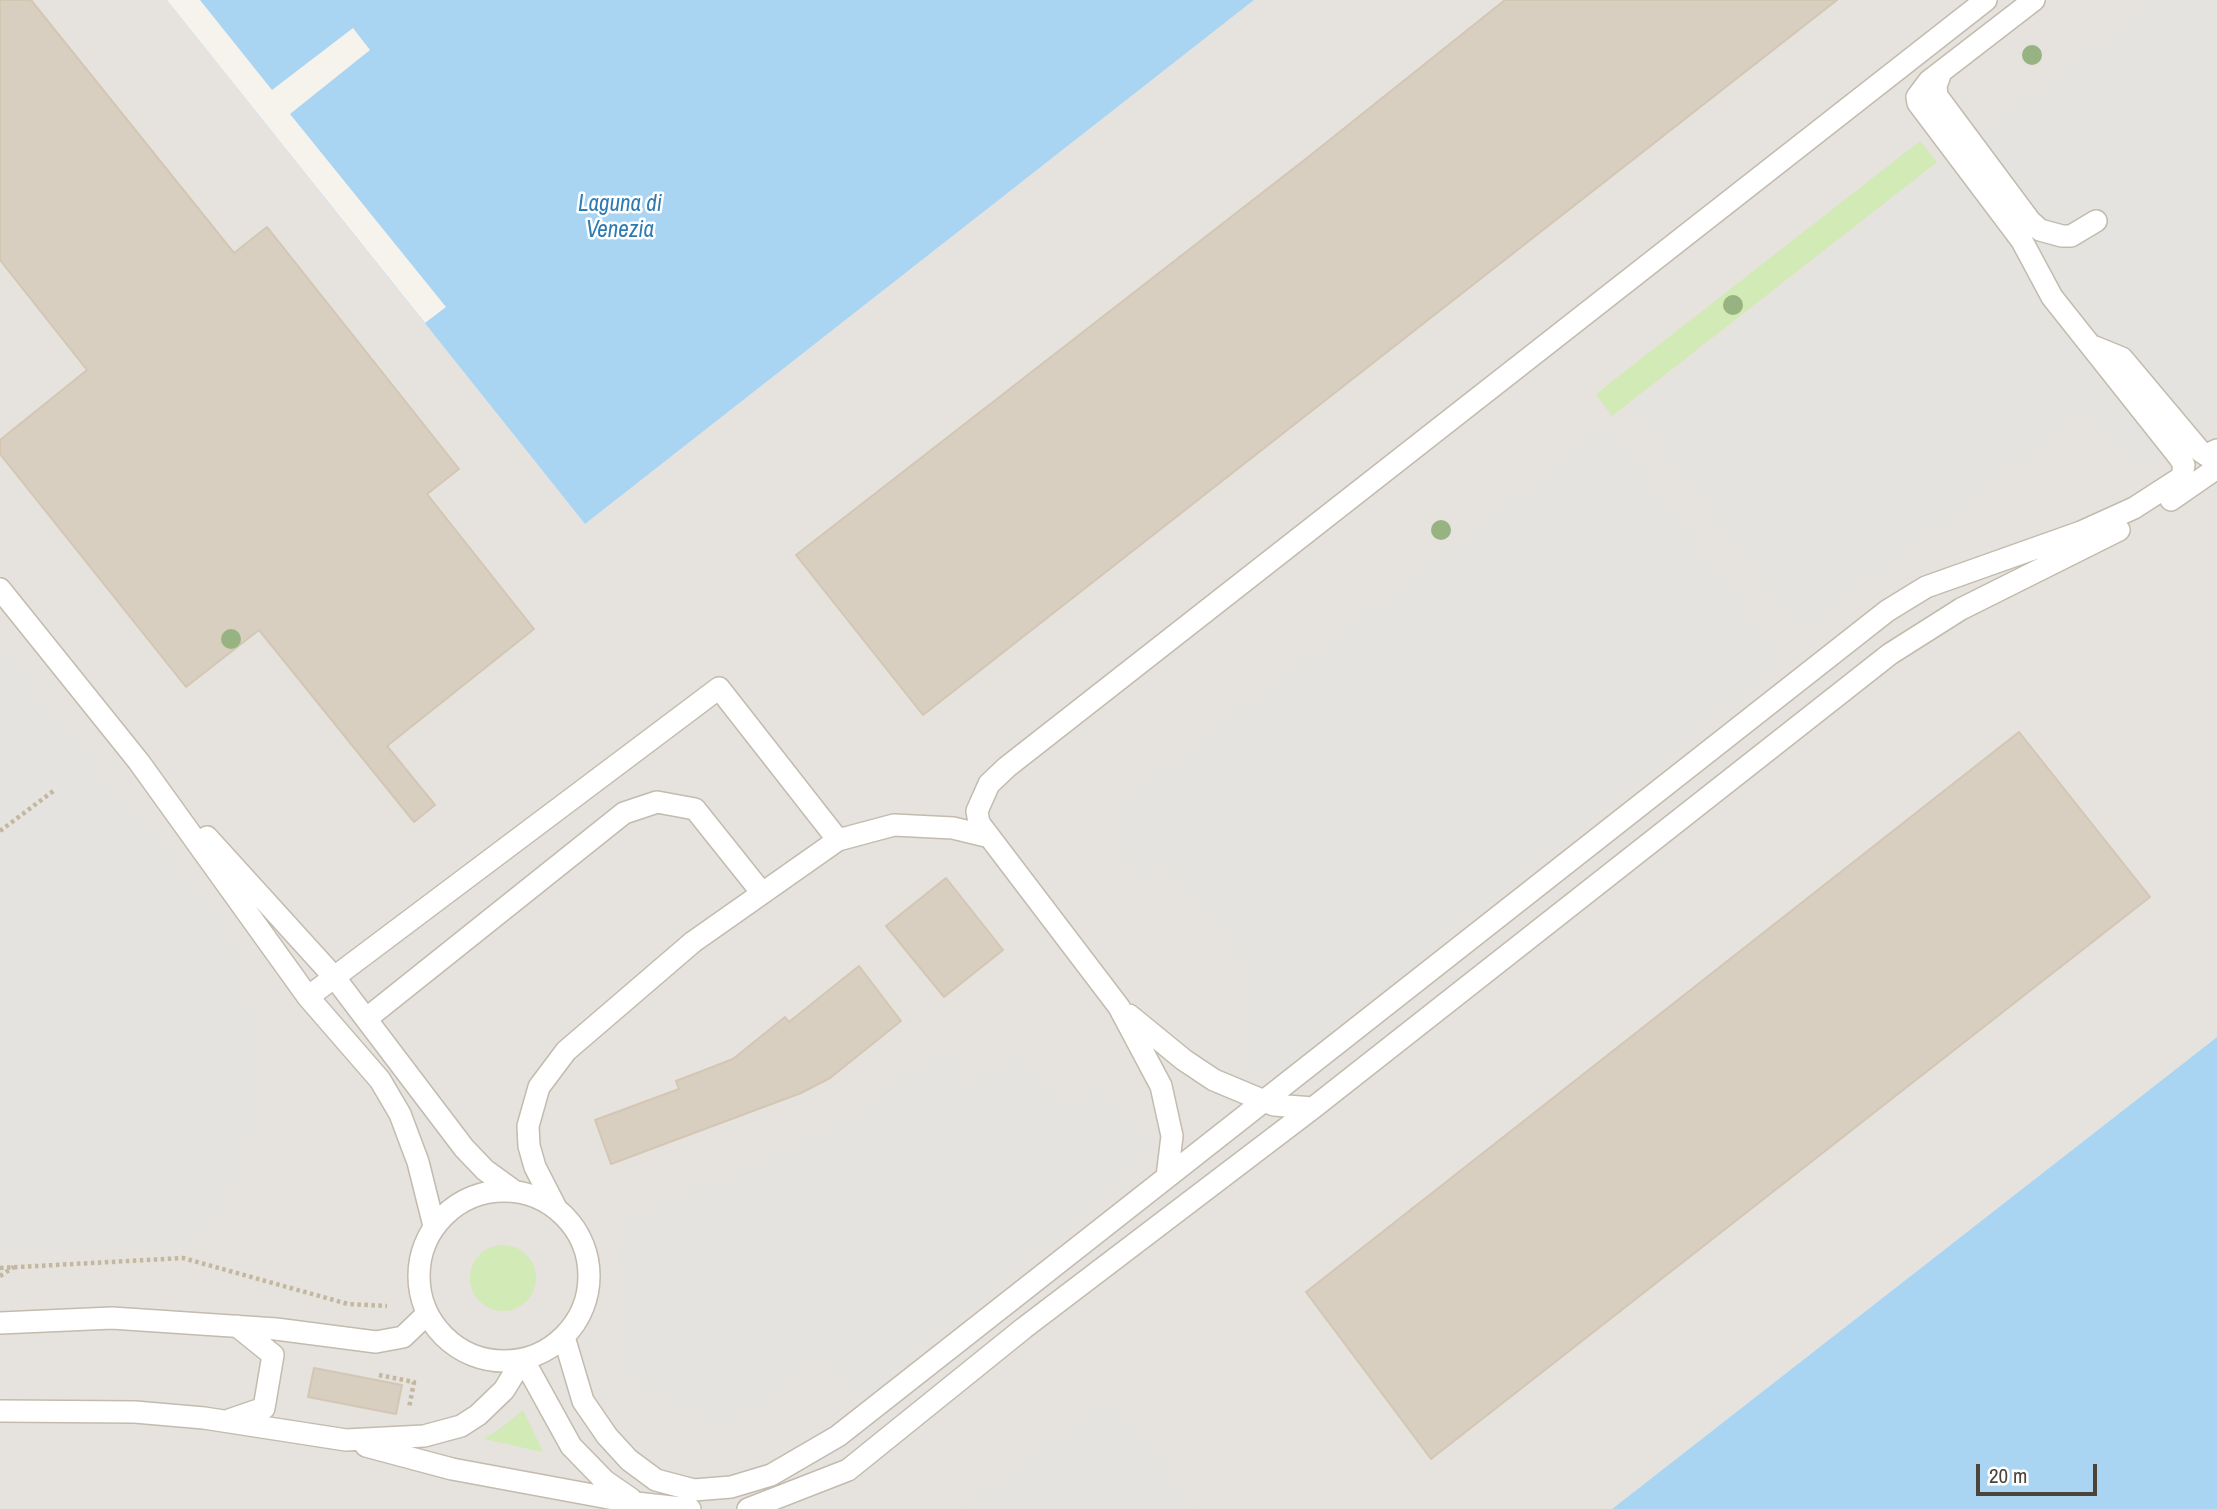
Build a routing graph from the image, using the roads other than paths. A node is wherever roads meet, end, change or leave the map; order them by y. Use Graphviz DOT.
graph roads {
  1 [pos="1986,0"];
  2 [pos="2034,0"];
  3 [pos="1941,72"];
  4 [pos="2096,221"];
  5 [pos="2093,346"];
  6 [pos="2217,450"];
  7 [pos="2217,468"];
  8 [pos="0,589"];
  9 [pos="139,762"];
  10 [pos="986,836"];
  11 [pos="838,840"];
  12 [pos="762,893"];
  13 [pos="335,978"];
  14 [pos="308,997"];
  15 [pos="1119,1007"];
  16 [pos="366,1018"];
  17 [pos="1263,1101"];
  18 [pos="1313,1108"];
  19 [pos="1167,1177"];
  20 [pos="514,1191"];
  21 [pos="556,1208"];
  22 [pos="434,1226"];
  23 [pos="427,1314"];
  24 [pos="0,1323"];
  25 [pos="236,1326"];
  26 [pos="564,1337"];
  27 [pos="523,1359"];
  28 [pos="0,1411"];
  29 [pos="223,1422"];
  30 [pos="346,1440"];
  31 [pos="636,1503"];
  32 [pos="690,1509"];
  33 [pos="748,1509"];
  1 -- 10 [label="lane"];
  2 -- 3 [label="lane"];
  3 -- 4 [label="lane"];
  3 -- 5 [label="lane"];
  5 -- 6 [label="lane"];
  5 -- 17 [label="lane"];
  7 -- 18 [label="lane"];
  8 -- 9 [label="lane"];
  9 -- 13 [label="lane"];
  9 -- 14 [label="lane"];
  10 -- 11 [label="lane"];
  10 -- 15 [label="lane"];
  11 -- 12 [label="lane"];
  11 -- 13 [label="lane"];
  12 -- 16 [label="lane"];
  12 -- 21 [label="lane"];
  13 -- 14 [label="lane"];
  13 -- 16 [label="lane"];
  14 -- 22 [label="lane"];
  15 -- 17 [label="lane"];
  15 -- 19 [label="lane"];
  16 -- 20 [label="lane"];
  17 -- 18 [label="lane"];
  17 -- 19 [label="lane"];
  18 -- 33 [label="lane"];
  19 -- 26 [label="lane"];
  20 -- 21 [label="lane"];
  20 -- 22 [label="lane"];
  21 -- 26 [label="lane"];
  22 -- 23 [label="lane"];
  23 -- 25 [label="lane"];
  23 -- 27 [label="lane"];
  24 -- 25 [label="lane"];
  25 -- 29 [label="lane"];
  26 -- 27 [label="lane"];
  27 -- 30 [label="lane"];
  27 -- 31 [label="lane"];
  28 -- 29 [label="lane"];
  29 -- 30 [label="lane"];
  30 -- 31 [label="lane"];
  31 -- 32 [label="lane"];
}
